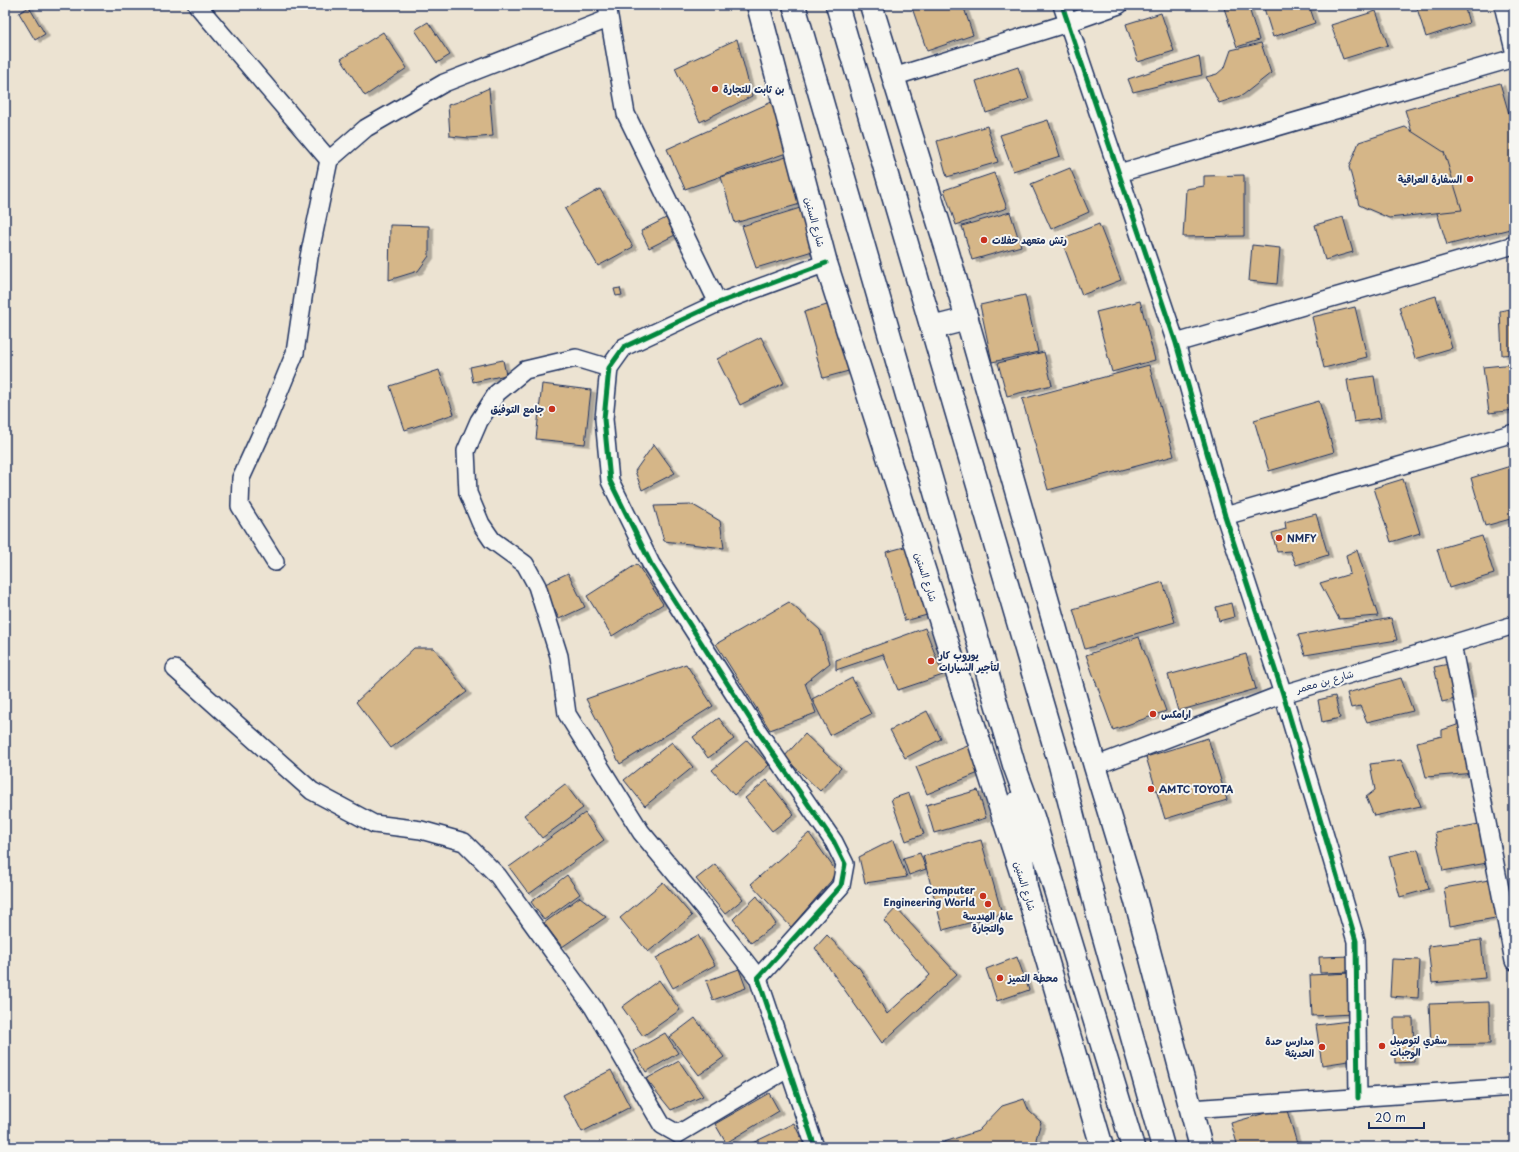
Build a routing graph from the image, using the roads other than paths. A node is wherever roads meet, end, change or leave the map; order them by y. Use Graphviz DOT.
graph roads {
  1 [pos="197,5"];
  2 [pos="758,5"];
  3 [pos="794,5"];
  4 [pos="837,5"];
  5 [pos="871,5"];
  6 [pos="1062,5"];
  7 [pos="1119,5"];
  8 [pos="1503,5"];
  9 [pos="608,12"];
  10 [pos="1068,23"];
  11 [pos="1514,50"];
  12 [pos="1514,58"];
  13 [pos="893,77"];
  14 [pos="329,160"];
  15 [pos="1119,174"];
  16 [pos="1514,245"];
  17 [pos="826,263"];
  18 [pos="718,303"];
  19 [pos="967,319"];
  20 [pos="932,328"];
  21 [pos="1176,344"];
  22 [pos="609,368"];
  23 [pos="1514,433"];
  24 [pos="1225,516"];
  25 [pos="276,562"];
  26 [pos="1514,625"];
  27 [pos="1452,644"];
  28 [pos="175,669"];
  29 [pos="1283,694"];
  30 [pos="1014,765"];
  31 [pos="1095,766"];
  32 [pos="1026,888"];
  33 [pos="1514,961"];
  34 [pos="758,978"];
  35 [pos="789,1068"];
  36 [pos="1514,1087"];
  37 [pos="1358,1098"];
  38 [pos="1190,1109"];
  39 [pos="815,1147"];
  40 [pos="1102,1147"];
  41 [pos="1133,1147"];
  42 [pos="1163,1147"];
  43 [pos="1201,1147"];
  1 -- 14 [label="street"];
  2 -- 17 [label="main road, شارع الستين"];
  3 -- 30 [label="main road"];
  4 -- 20 [label="main road"];
  5 -- 13 [label="main road"];
  6 -- 10 [label="street"];
  7 -- 10 [label="street"];
  8 -- 11 [label="street"];
  9 -- 14 [label="street"];
  9 -- 18 [label="street"];
  10 -- 13 [label="street"];
  10 -- 15 [label="street"];
  12 -- 15 [label="street"];
  13 -- 19 [label="main road"];
  14 -- 25 [label="street"];
  15 -- 21 [label="street"];
  16 -- 21 [label="street"];
  17 -- 18 [label="street"];
  17 -- 32 [label="main road, شارع الستين"];
  18 -- 22 [label="street"];
  19 -- 20 [label="main road"];
  19 -- 31 [label="main road"];
  20 -- 42 [label="main road"];
  21 -- 24 [label="street"];
  22 -- 34 [label="street"];
  22 -- 34 [label="street"];
  23 -- 24 [label="street"];
  24 -- 29 [label="street"];
  26 -- 27 [label="street, شارع بن معمر"];
  27 -- 29 [label="street, شارع بن معمر"];
  27 -- 33 [label="street"];
  28 -- 35 [label="street"];
  29 -- 31 [label="street, شارع بن معمر"];
  29 -- 37 [label="street"];
  30 -- 32 [label="main road"];
  30 -- 41 [label="main road"];
  31 -- 38 [label="main road"];
  32 -- 40 [label="main road, شارع الستين"];
  34 -- 35 [label="street"];
  35 -- 39 [label="street"];
  36 -- 37 [label="street"];
  37 -- 38 [label="street"];
  38 -- 43 [label="main road"];
}
